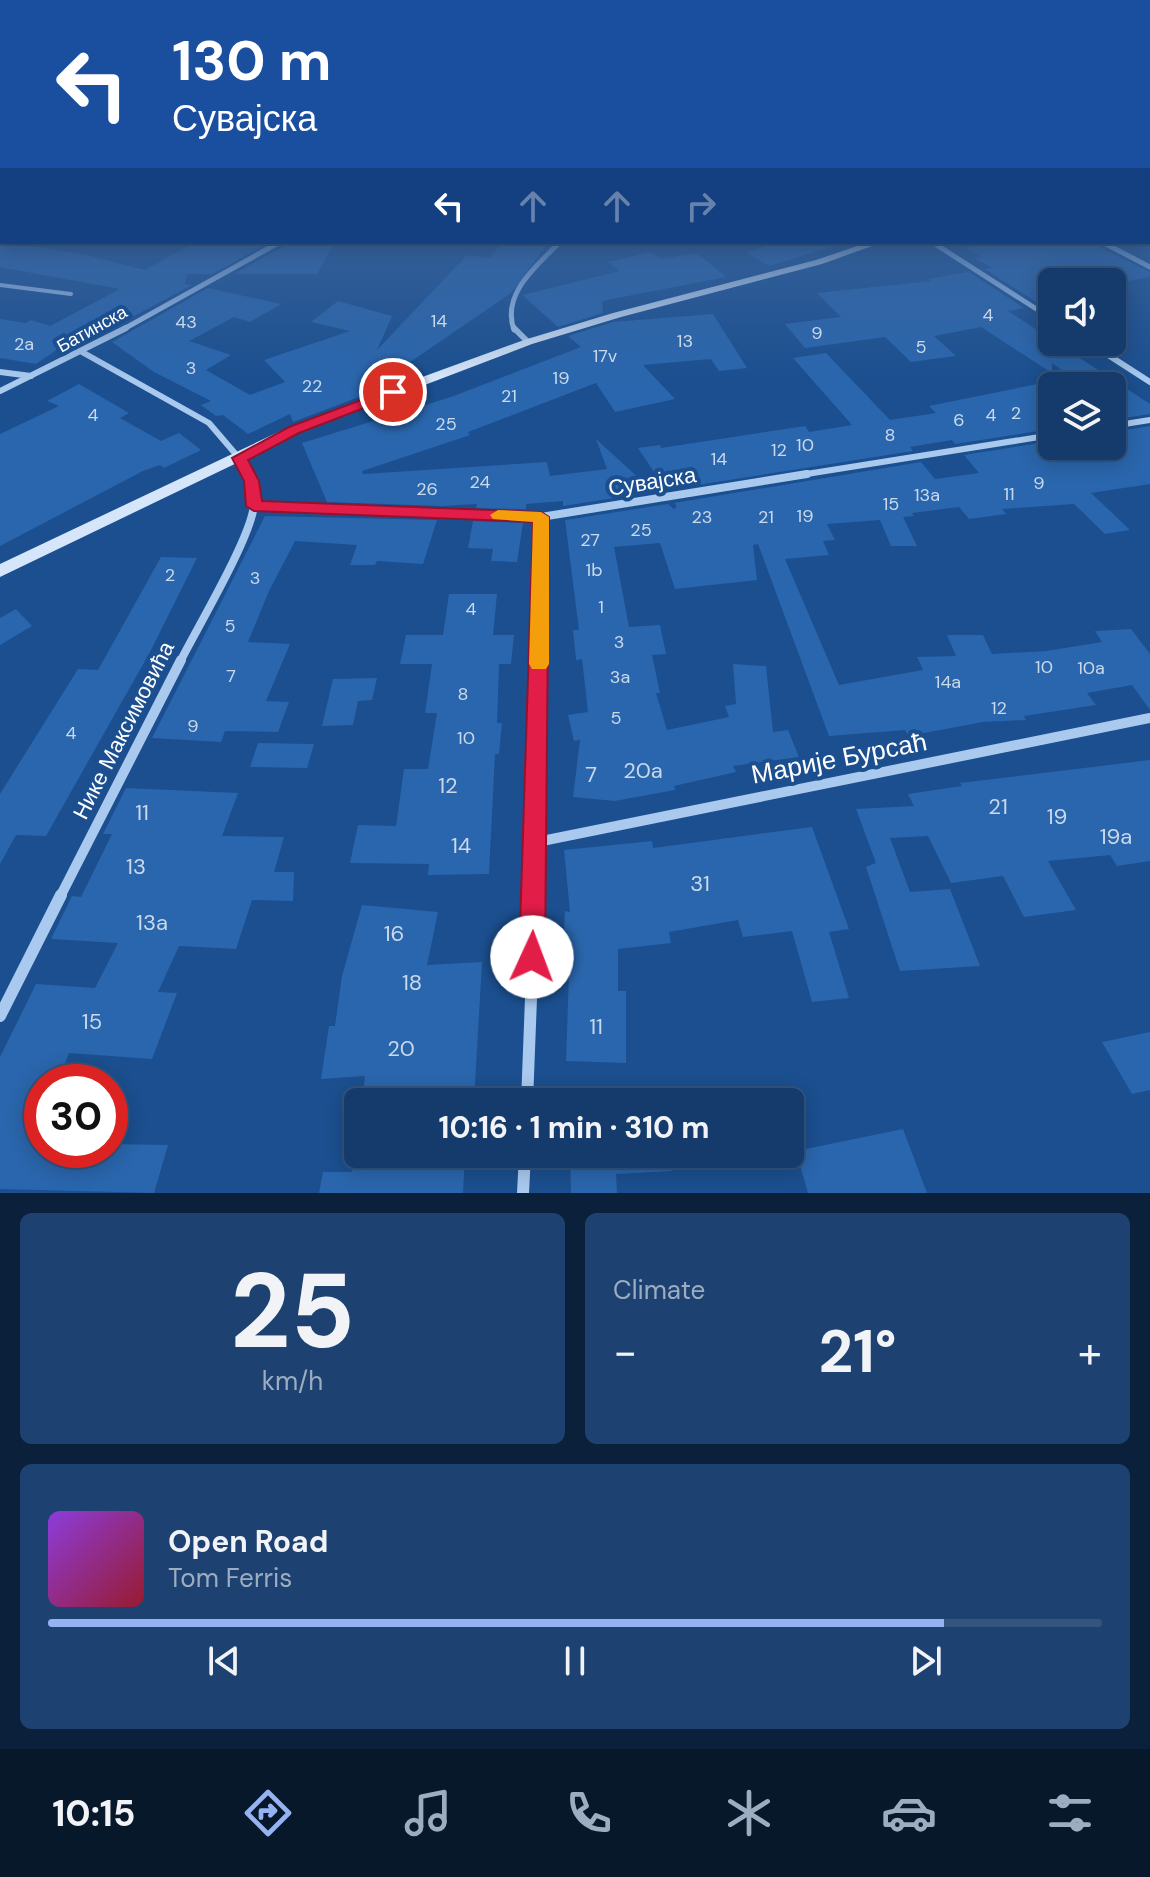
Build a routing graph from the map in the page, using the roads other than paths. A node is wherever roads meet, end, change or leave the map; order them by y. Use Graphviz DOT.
graph roads {
  1 [pos="234,268"];
  2 [pos="538,268"];
  3 [pos="797,268"];
  4 [pos="972,268"];
  5 [pos="0,285"];
  6 [pos="71,294"];
  7 [pos="1038,310"];
  8 [pos="528,342"];
  9 [pos="82,352"];
  10 [pos="1110,356"];
  11 [pos="0,372"];
  12 [pos="32,376"];
  13 [pos="1150,382"];
  14 [pos="0,391"];
  15 [pos="1150,420"];
  16 [pos="1126,424"];
  17 [pos="1038,437"];
  18 [pos="239,458"];
  19 [pos="254,506"];
  20 [pos="541,517"];
  21 [pos="0,571"];
  22 [pos="1150,718"];
  23 [pos="537,842"];
  24 [pos="0,1016"];
  25 [pos="528,1088"];
  26 [pos="524,1168"];
  27 [pos="523,1193"];
  1 -- 9 [label="street, Батинска"];
  2 -- 8 [label="street"];
  3 -- 8 [label="main road"];
  4 -- 7 [label="street"];
  5 -- 6 [label="lane"];
  8 -- 18 [label="main road"];
  9 -- 12 [label="street, Батинска"];
  9 -- 18 [label="street"];
  10 -- 13 [label="street"];
  11 -- 12 [label="street"];
  12 -- 14 [label="street, Батинска"];
  15 -- 16 [label="street"];
  17 -- 20 [label="street, Сувајска"];
  18 -- 19 [label="street"];
  18 -- 21 [label="main road"];
  19 -- 20 [label="street, Сувајска"];
  19 -- 24 [label="street, Нике Максимовића"];
  20 -- 23 [label="street"];
  22 -- 23 [label="street, Марије Бурсаћ"];
  23 -- 25 [label="street"];
  26 -- 27 [label="street"];
}
